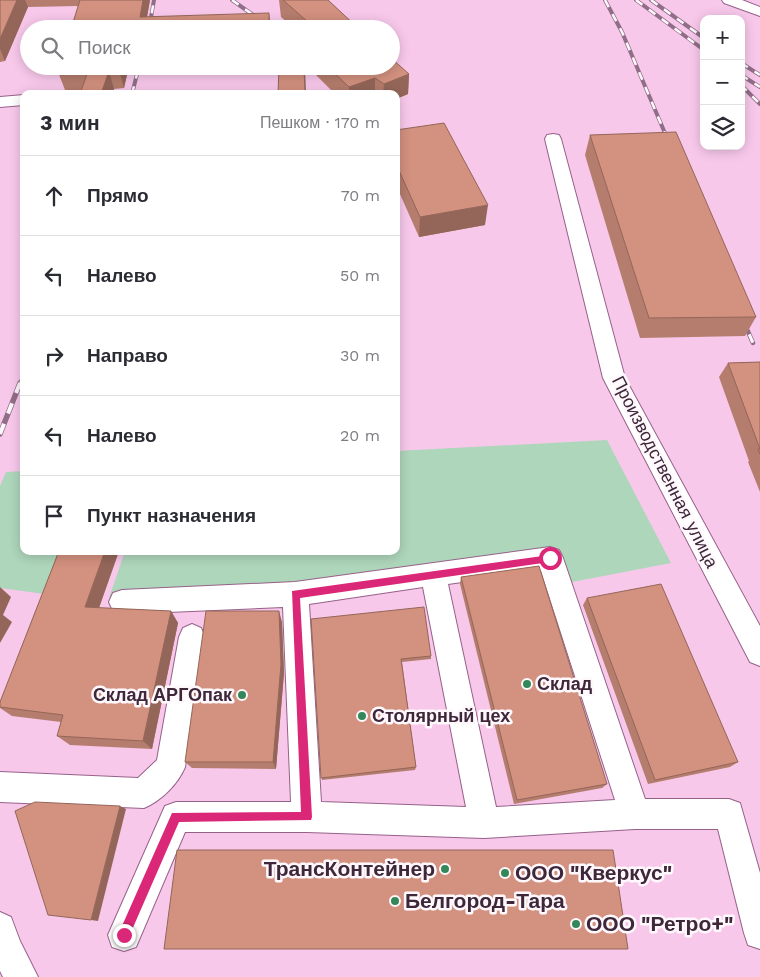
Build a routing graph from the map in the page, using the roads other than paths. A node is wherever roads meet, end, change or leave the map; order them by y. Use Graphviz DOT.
graph roads {
  1 [pos="729,0"];
  2 [pos="760,12"];
  3 [pos="20,100"];
  4 [pos="0,102"];
  5 [pos="554,138"];
  6 [pos="434,576"];
  7 [pos="295,594"];
  8 [pos="122,602"];
  9 [pos="192,637"];
  10 [pos="760,653"];
  11 [pos="0,787"];
  12 [pos="635,814"];
  13 [pos="307,817"];
  14 [pos="484,823"];
  15 [pos="0,928"];
  16 [pos="760,933"];
  17 [pos="124,935"];
  18 [pos="21,977"];
  1 -- 2 [label="street"];
  3 -- 4 [label="street"];
  5 -- 10 [label="street, Производственная улица"];
  6 -- 7 [label="street"];
  6 -- 12 [label="street"];
  6 -- 14 [label="street"];
  7 -- 8 [label="street"];
  7 -- 13 [label="street"];
  9 -- 11 [label="street"];
  12 -- 14 [label="street"];
  12 -- 16 [label="street"];
  13 -- 14 [label="street"];
  13 -- 17 [label="street"];
  15 -- 18 [label="street"];
}
